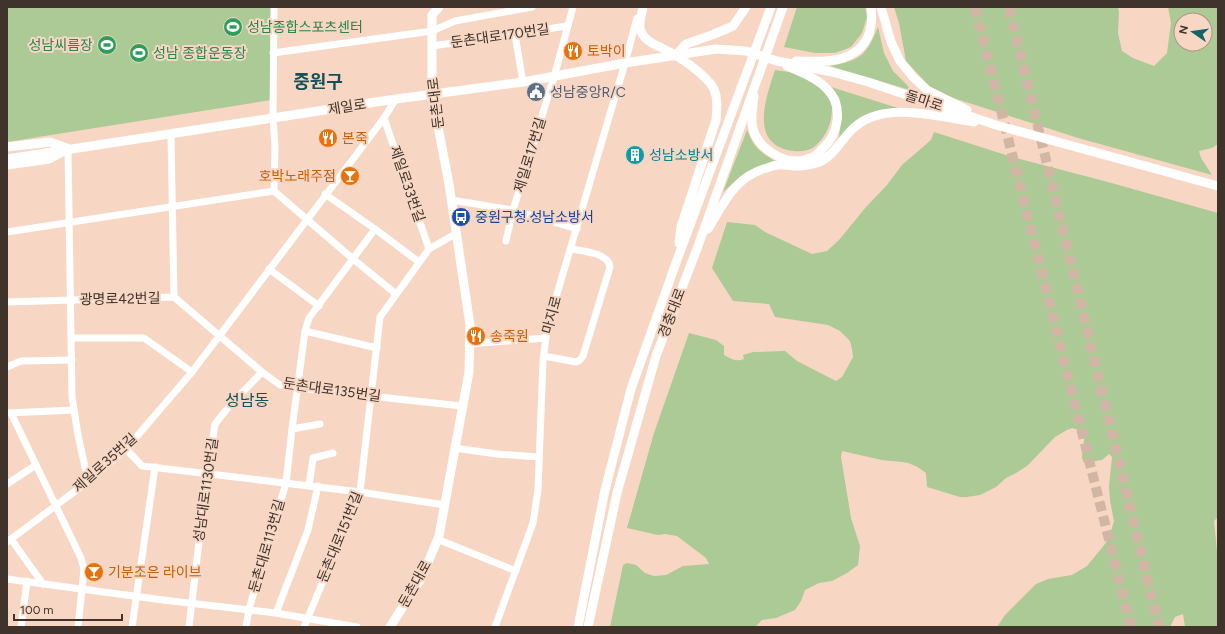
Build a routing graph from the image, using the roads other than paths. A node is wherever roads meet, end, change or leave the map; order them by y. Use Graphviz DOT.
graph roads {
  1 [pos="274,7"];
  2 [pos="439,7"];
  3 [pos="532,7"];
  4 [pos="573,7"];
  5 [pos="641,7"];
  6 [pos="746,7"];
  7 [pos="771,7"];
  8 [pos="783,7"];
  9 [pos="787,7"];
  10 [pos="871,7"];
  11 [pos="881,7"];
  12 [pos="568,26"];
  13 [pos="774,29"];
  14 [pos="432,31"];
  15 [pos="515,35"];
  16 [pos="432,46"];
  17 [pos="273,53"];
  18 [pos="675,56"];
  19 [pos="777,61"];
  20 [pos="625,63"];
  21 [pos="758,75"];
  22 [pos="554,77"];
  23 [pos="523,82"];
  24 [pos="432,95"];
  25 [pos="396,99"];
  26 [pos="273,118"];
  27 [pos="384,118"];
  28 [pos="996,125"];
  29 [pos="171,134"];
  30 [pos="7,147"];
  31 [pos="68,148"];
  32 [pos="7,159"];
  33 [pos="7,165"];
  34 [pos="1218,186"];
  35 [pos="274,191"];
  36 [pos="325,194"];
  37 [pos="451,200"];
  38 [pos="172,207"];
  39 [pos="513,210"];
  40 [pos="307,219"];
  41 [pos="70,223"];
  42 [pos="375,229"];
  43 [pos="577,229"];
  44 [pos="7,232"];
  45 [pos="457,233"];
  46 [pos="506,241"];
  47 [pos="698,246"];
  48 [pos="571,249"];
  49 [pos="429,250"];
  50 [pos="353,259"];
  51 [pos="677,260"];
  52 [pos="419,262"];
  53 [pos="270,269"];
  54 [pos="396,294"];
  55 [pos="174,298"];
  56 [pos="70,300"];
  57 [pos="7,302"];
  58 [pos="319,306"];
  59 [pos="305,331"];
  60 [pos="219,336"];
  61 [pos="72,338"];
  62 [pos="546,338"];
  63 [pos="469,344"];
  64 [pos="377,348"];
  65 [pos="544,356"];
  66 [pos="72,360"];
  67 [pos="7,367"];
  68 [pos="192,372"];
  69 [pos="262,372"];
  70 [pos="296,388"];
  71 [pos="371,396"];
  72 [pos="462,406"];
  73 [pos="74,410"];
  74 [pos="9,413"];
  75 [pos="320,424"];
  76 [pos="292,429"];
  77 [pos="454,448"];
  78 [pos="126,449"];
  79 [pos="333,453"];
  80 [pos="539,457"];
  81 [pos="36,465"];
  82 [pos="155,467"];
  83 [pos="207,474"];
  84 [pos="88,481"];
  85 [pos="286,483"];
  86 [pos="7,484"];
  87 [pos="309,486"];
  88 [pos="318,486"];
  89 [pos="360,492"];
  90 [pos="617,493"];
  91 [pos="445,505"];
  92 [pos="55,506"];
  93 [pos="437,540"];
  94 [pos="9,541"];
  95 [pos="591,560"];
  96 [pos="516,571"];
  97 [pos="7,579"];
  98 [pos="27,581"];
  99 [pos="43,584"];
  100 [pos="83,588"];
  101 [pos="136,595"];
  102 [pos="192,603"];
  103 [pos="249,609"];
  104 [pos="276,613"];
  105 [pos="307,618"];
  106 [pos="21,627"];
  107 [pos="78,627"];
  108 [pos="132,627"];
  109 [pos="189,627"];
  110 [pos="246,627"];
  111 [pos="304,627"];
  112 [pos="357,627"];
  113 [pos="390,627"];
  114 [pos="495,627"];
  115 [pos="573,627"];
  116 [pos="578,627"];
  117 [pos="588,627"];
  118 [pos="594,627"];
  1 -- 17 [label="street"];
  2 -- 14 [label="main road, 둔촌대로"];
  3 -- 14 [label="street"];
  4 -- 12 [label="street, 제일로17번길"];
  5 -- 18 [label="main road"];
  5 -- 20 [label="street, 마지로"];
  6 -- 18 [label="main road"];
  7 -- 51 [label="main road, 경충대로"];
  8 -- 13 [label="main road, 경충대로"];
  9 -- 13 [label="main road"];
  10 -- 19 [label="main road"];
  11 -- 28 [label="main road"];
  12 -- 15 [label="street, 둔촌대로170번길"];
  12 -- 22 [label="street, 제일로17번길"];
  13 -- 21 [label="main road, 경충대로"];
  14 -- 16 [label="main road, 둔촌대로"];
  14 -- 17 [label="street"];
  15 -- 16 [label="street, 둔촌대로170번길"];
  15 -- 23 [label="street"];
  16 -- 24 [label="main road, 둔촌대로"];
  17 -- 26 [label="street"];
  18 -- 19 [label="main road, 돌마로"];
  18 -- 20 [label="main road, 돌마로"];
  18 -- 51 [label="main road"];
  19 -- 21 [label="main road"];
  19 -- 28 [label="main road, 돌마로"];
  20 -- 22 [label="main road, 제일로"];
  20 -- 43 [label="street, 마지로"];
  21 -- 47 [label="main road, 경충대로"];
  22 -- 23 [label="main road, 제일로"];
  22 -- 39 [label="street, 제일로17번길"];
  23 -- 24 [label="main road, 제일로"];
  24 -- 25 [label="main road, 제일로"];
  24 -- 37 [label="main road, 둔촌대로"];
  25 -- 26 [label="main road, 제일로"];
  25 -- 27 [label="street, 제일로35번길"];
  26 -- 29 [label="main road, 제일로"];
  26 -- 35 [label="street"];
  27 -- 36 [label="street, 제일로35번길"];
  27 -- 49 [label="street, 제일로33번길"];
  28 -- 34 [label="main road, 돌마로"];
  28 -- 47 [label="main road"];
  29 -- 31 [label="main road, 제일로"];
  29 -- 38 [label="street"];
  30 -- 31 [label="main road"];
  31 -- 32 [label="main road, 제일로"];
  31 -- 33 [label="main road"];
  31 -- 41 [label="street"];
  35 -- 38 [label="street"];
  35 -- 40 [label="street"];
  36 -- 40 [label="street, 제일로35번길"];
  36 -- 42 [label="street"];
  37 -- 39 [label="street"];
  37 -- 45 [label="main road, 둔촌대로"];
  38 -- 41 [label="street"];
  38 -- 55 [label="street"];
  39 -- 43 [label="street"];
  39 -- 46 [label="street, 제일로17번길"];
  40 -- 50 [label="street"];
  40 -- 53 [label="street, 제일로35번길"];
  41 -- 44 [label="street"];
  41 -- 56 [label="street"];
  42 -- 50 [label="street, 둔촌대로113번길"];
  42 -- 52 [label="street"];
  43 -- 48 [label="street, 마지로"];
  45 -- 49 [label="street, 둔촌대로151번길"];
  45 -- 63 [label="main road, 둔촌대로"];
  47 -- 90 [label="main road, 경충대로"];
  48 -- 62 [label="street, 마지로"];
  48 -- 65 [label="street"];
  49 -- 52 [label="street, 둔촌대로151번길"];
  50 -- 54 [label="street"];
  50 -- 58 [label="street, 둔촌대로113번길"];
  51 -- 95 [label="main road, 경충대로"];
  52 -- 54 [label="street, 둔촌대로151번길"];
  53 -- 58 [label="street"];
  53 -- 60 [label="street, 제일로35번길"];
  54 -- 64 [label="street, 둔촌대로151번길"];
  55 -- 56 [label="street, 광명로42번길"];
  55 -- 60 [label="street, 광명로42번길"];
  56 -- 57 [label="street, 광명로42번길"];
  56 -- 61 [label="street"];
  58 -- 59 [label="street, 둔촌대로113번길"];
  59 -- 64 [label="street"];
  59 -- 70 [label="street, 둔촌대로113번길"];
  60 -- 68 [label="street, 제일로35번길"];
  60 -- 69 [label="street, 둔촌대로135번길"];
  61 -- 66 [label="street"];
  61 -- 68 [label="street"];
  62 -- 63 [label="street"];
  62 -- 65 [label="street, 마지로"];
  63 -- 72 [label="main road, 둔촌대로"];
  64 -- 71 [label="street, 둔촌대로151번길"];
  65 -- 80 [label="street, 마지로"];
  66 -- 67 [label="street"];
  66 -- 73 [label="street"];
  68 -- 78 [label="street, 제일로35번길"];
  69 -- 70 [label="street, 둔촌대로135번길"];
  69 -- 83 [label="street, 성남대로1130번길"];
  70 -- 71 [label="street, 둔촌대로135번길"];
  70 -- 76 [label="street, 둔촌대로113번길"];
  71 -- 72 [label="street, 둔촌대로135번길"];
  71 -- 89 [label="street, 둔촌대로151번길"];
  72 -- 77 [label="main road, 둔촌대로"];
  73 -- 74 [label="street"];
  73 -- 84 [label="street"];
  74 -- 81 [label="street"];
  75 -- 76 [label="street"];
  76 -- 85 [label="street, 둔촌대로113번길"];
  77 -- 80 [label="street"];
  77 -- 91 [label="main road, 둔촌대로"];
  78 -- 82 [label="street"];
  78 -- 84 [label="street, 제일로35번길"];
  79 -- 87 [label="street"];
  80 -- 96 [label="street, 마지로"];
  81 -- 86 [label="street"];
  81 -- 92 [label="street"];
  82 -- 83 [label="street"];
  82 -- 101 [label="street"];
  83 -- 85 [label="street"];
  83 -- 102 [label="street, 성남대로1130번길"];
  84 -- 92 [label="street, 제일로35번길"];
  85 -- 87 [label="street"];
  85 -- 103 [label="street, 둔촌대로113번길"];
  87 -- 88 [label="street"];
  88 -- 89 [label="street"];
  88 -- 104 [label="street, 둔촌대로113번길"];
  89 -- 91 [label="street"];
  89 -- 105 [label="street, 둔촌대로151번길"];
  90 -- 117 [label="main road, 경충대로"];
  90 -- 118 [label="main road"];
  91 -- 93 [label="main road, 둔촌대로"];
  92 -- 94 [label="street, 제일로35번길"];
  92 -- 100 [label="street"];
  93 -- 96 [label="street"];
  93 -- 113 [label="main road, 둔촌대로"];
  94 -- 99 [label="street"];
  95 -- 115 [label="main road"];
  95 -- 116 [label="main road, 경충대로"];
  96 -- 114 [label="street, 마지로"];
  97 -- 98 [label="street, 둔촌대로113번길"];
  98 -- 99 [label="street, 둔촌대로113번길"];
  98 -- 106 [label="street"];
  99 -- 100 [label="street, 둔촌대로113번길"];
  100 -- 101 [label="street, 둔촌대로113번길"];
  100 -- 107 [label="street"];
  101 -- 102 [label="street, 둔촌대로113번길"];
  101 -- 108 [label="street"];
  102 -- 103 [label="street, 둔촌대로113번길"];
  102 -- 109 [label="street, 성남대로1130번길"];
  103 -- 104 [label="street, 둔촌대로113번길"];
  103 -- 110 [label="street"];
  104 -- 105 [label="street, 둔촌대로113번길"];
  105 -- 111 [label="street, 둔촌대로151번길"];
  105 -- 112 [label="street, 둔촌대로113번길"];
}
